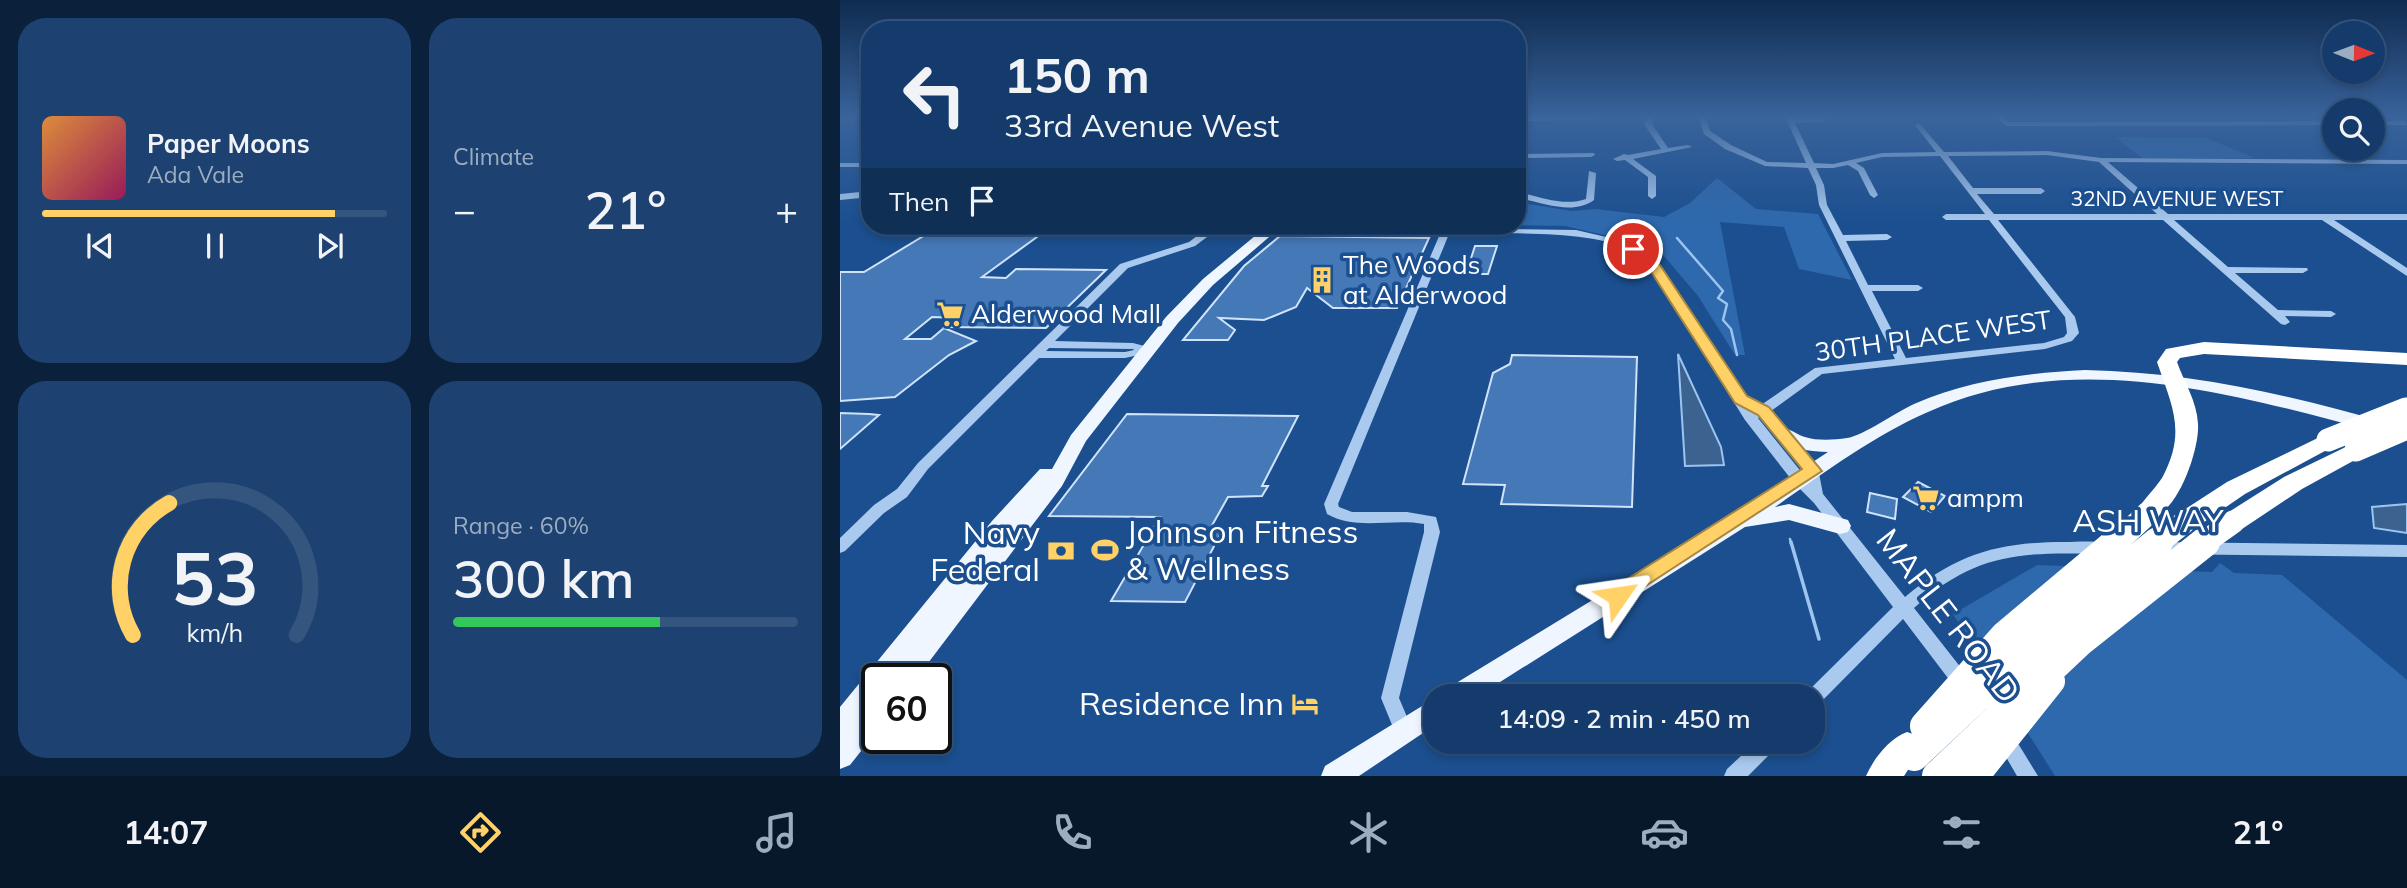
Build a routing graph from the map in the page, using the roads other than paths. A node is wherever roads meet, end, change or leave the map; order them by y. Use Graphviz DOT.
graph roads {
  1 [pos="1649,152"];
  2 [pos="1740,152"];
  3 [pos="1805,152"];
  4 [pos="1940,154"];
  5 [pos="1591,155"];
  6 [pos="1526,156"];
  7 [pos="2101,160"];
  8 [pos="2407,162"];
  9 [pos="1850,163"];
  10 [pos="840,165"];
  11 [pos="861,165"];
  12 [pos="1812,166"];
  13 [pos="1592,173"];
  14 [pos="1971,191"];
  15 [pos="2041,191"];
  16 [pos="861,194"];
  17 [pos="1874,195"];
  18 [pos="1652,196"];
  19 [pos="840,197"];
  20 [pos="1526,197"];
  21 [pos="2165,216"];
  22 [pos="1946,217"];
  23 [pos="1991,217"];
  24 [pos="2324,217"];
  25 [pos="2407,217"];
  26 [pos="1526,232"];
  27 [pos="1206,235"];
  28 [pos="1264,235"];
  29 [pos="1444,235"];
  30 [pos="1887,237"];
  31 [pos="1841,238"];
  32 [pos="2228,270"];
  33 [pos="2303,270"];
  34 [pos="2407,273"];
  35 [pos="1864,288"];
  36 [pos="1918,288"];
  37 [pos="2275,313"];
  38 [pos="2331,314"];
  39 [pos="2285,322"];
  40 [pos="1040,349"];
  41 [pos="1148,350"];
  42 [pos="2407,359"];
  43 [pos="1901,360"];
  44 [pos="2172,379"];
  45 [pos="1741,400"];
  46 [pos="1764,411"];
  47 [pos="2407,415"];
  48 [pos="1750,417"];
  49 [pos="1783,433"];
  50 [pos="2407,435"];
  51 [pos="1078,439"];
  52 [pos="1854,444"];
  53 [pos="1806,476"];
  54 [pos="1738,520"];
  55 [pos="1840,526"];
  56 [pos="1000,527"];
  57 [pos="840,547"];
  58 [pos="2407,551"];
  59 [pos="991,564"];
  60 [pos="942,600"];
  61 [pos="1905,607"];
  62 [pos="2088,633"];
  63 [pos="892,663"];
  64 [pos="914,663"];
  65 [pos="1476,684"];
  66 [pos="1825,686"];
  67 [pos="861,701"];
  68 [pos="1423,718"];
  69 [pos="840,727"];
  70 [pos="861,730"];
  71 [pos="1404,731"];
  72 [pos="1757,754"];
  73 [pos="840,756"];
  74 [pos="1913,764"];
  75 [pos="1335,776"];
  76 [pos="1734,776"];
  77 [pos="1883,776"];
  78 [pos="1974,776"];
  79 [pos="2028,776"];
  1 -- 18 [label="street"];
  2 -- 12 [label="street"];
  3 -- 12 [label="street"];
  4 -- 7 [label="street"];
  4 -- 9 [label="street"];
  4 -- 14 [label="street"];
  5 -- 6 [label="street"];
  7 -- 8 [label="street"];
  7 -- 21 [label="street"];
  9 -- 12 [label="street"];
  9 -- 17 [label="street"];
  10 -- 11 [label="street"];
  12 -- 31 [label="street"];
  13 -- 20 [label="street"];
  14 -- 15 [label="street"];
  14 -- 23 [label="street"];
  16 -- 19 [label="street"];
  21 -- 23 [label="street, 32ND AVENUE WEST"];
  21 -- 24 [label="street, 32ND AVENUE WEST"];
  21 -- 32 [label="street"];
  22 -- 23 [label="street, 32ND AVENUE WEST"];
  23 -- 43 [label="street, 30TH PLACE WEST"];
  24 -- 25 [label="street, 32ND AVENUE WEST"];
  24 -- 34 [label="street"];
  26 -- 45 [label="street"];
  27 -- 40 [label="street"];
  28 -- 41 [label="main road"];
  29 -- 71 [label="street"];
  30 -- 31 [label="street"];
  31 -- 35 [label="street"];
  32 -- 33 [label="street"];
  32 -- 37 [label="street"];
  35 -- 36 [label="street"];
  35 -- 43 [label="street"];
  37 -- 38 [label="street"];
  37 -- 39 [label="street"];
  40 -- 41 [label="street"];
  40 -- 57 [label="street"];
  41 -- 51 [label="main road"];
  42 -- 44 [label="highway"];
  43 -- 46 [label="street, 30TH PLACE WEST"];
  44 -- 50 [label="main road"];
  44 -- 52 [label="main road"];
  44 -- 74 [label="highway, bridge"];
  45 -- 46 [label="street"];
  45 -- 48 [label="street"];
  46 -- 48 [label="street, 30TH PLACE WEST"];
  46 -- 49 [label="street"];
  47 -- 62 [label="highway, bridge"];
  47 -- 74 [label="highway, bridge"];
  48 -- 53 [label="street"];
  49 -- 52 [label="main road"];
  49 -- 53 [label="street"];
  51 -- 56 [label="main road"];
  51 -- 59 [label="main road"];
  52 -- 53 [label="main road"];
  53 -- 54 [label="main road"];
  53 -- 55 [label="street, MAPLE ROAD"];
  54 -- 55 [label="main road"];
  54 -- 65 [label="main road"];
  55 -- 61 [label="street, MAPLE ROAD"];
  56 -- 59 [label="main road"];
  56 -- 60 [label="main road"];
  58 -- 61 [label="street, ASH WAY"];
  59 -- 60 [label="main road"];
  59 -- 64 [label="main road"];
  60 -- 63 [label="main road"];
  61 -- 66 [label="street"];
  61 -- 79 [label="street, MAPLE ROAD"];
  62 -- 74 [label="highway, bridge"];
  62 -- 78 [label="highway, bridge"];
  67 -- 69 [label="main road"];
  68 -- 71 [label="main road"];
  70 -- 73 [label="main road"];
  71 -- 75 [label="main road"];
  72 -- 76 [label="street"];
  74 -- 77 [label="highway"];
}
